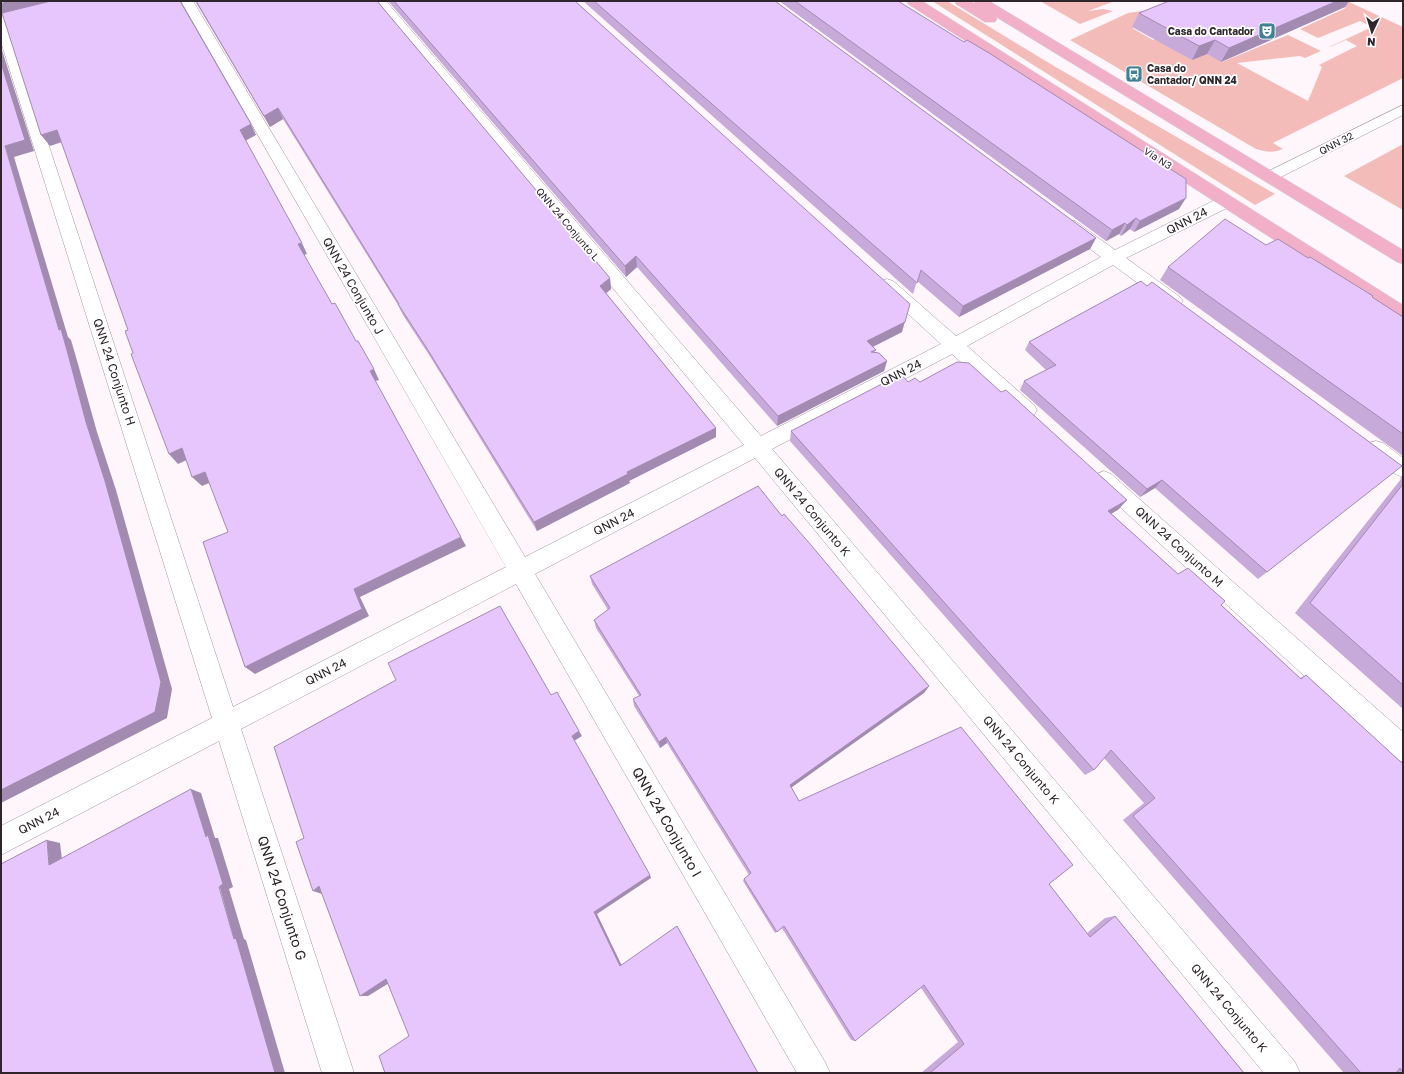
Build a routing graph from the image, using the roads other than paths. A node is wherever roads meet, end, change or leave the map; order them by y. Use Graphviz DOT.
graph roads {
  1 [pos="187,1"];
  2 [pos="379,1"];
  3 [pos="913,1"];
  4 [pos="961,1"];
  5 [pos="980,1"];
  6 [pos="6,19"];
  7 [pos="1130,92"];
  8 [pos="1403,109"];
  9 [pos="1270,177"];
  10 [pos="1225,202"];
  11 [pos="1056,215"];
  12 [pos="1114,257"];
  13 [pos="1403,258"];
  14 [pos="878,276"];
  15 [pos="1191,314"];
  16 [pos="1403,314"];
  17 [pos="954,345"];
  18 [pos="1043,425"];
  19 [pos="1364,440"];
  20 [pos="758,447"];
  21 [pos="1090,467"];
  22 [pos="1403,469"];
  23 [pos="520,571"];
  24 [pos="226,723"];
  25 [pos="1403,749"];
  26 [pos="1,841"];
  27 [pos="338,1073"];
  28 [pos="814,1073"];
  29 [pos="1284,1073"];
  1 -- 23 [label="street, QNN 24 Conjunto J"];
  2 -- 20 [label="street, QNN 24 Conjunto L"];
  3 -- 10 [label="main road, Via N3"];
  4 -- 7 [label="main road"];
  5 -- 7 [label="main road"];
  6 -- 24 [label="street, QNN 24 Conjunto H"];
  7 -- 9 [label="main road"];
  8 -- 9 [label="street, QNN 32"];
  9 -- 13 [label="main road"];
  10 -- 12 [label="street, QNN 24"];
  10 -- 16 [label="main road, Via N3"];
  11 -- 12 [label="street"];
  12 -- 15 [label="street"];
  12 -- 17 [label="street, QNN 24"];
  14 -- 17 [label="street"];
  17 -- 18 [label="street"];
  17 -- 20 [label="street, QNN 24"];
  19 -- 22 [label="street"];
  20 -- 23 [label="street, QNN 24"];
  20 -- 29 [label="street, QNN 24 Conjunto K"];
  21 -- 25 [label="street, QNN 24 Conjunto M"];
  23 -- 24 [label="street, QNN 24"];
  23 -- 28 [label="street, QNN 24 Conjunto I"];
  24 -- 26 [label="street, QNN 24"];
  24 -- 27 [label="street, QNN 24 Conjunto G"];
}
